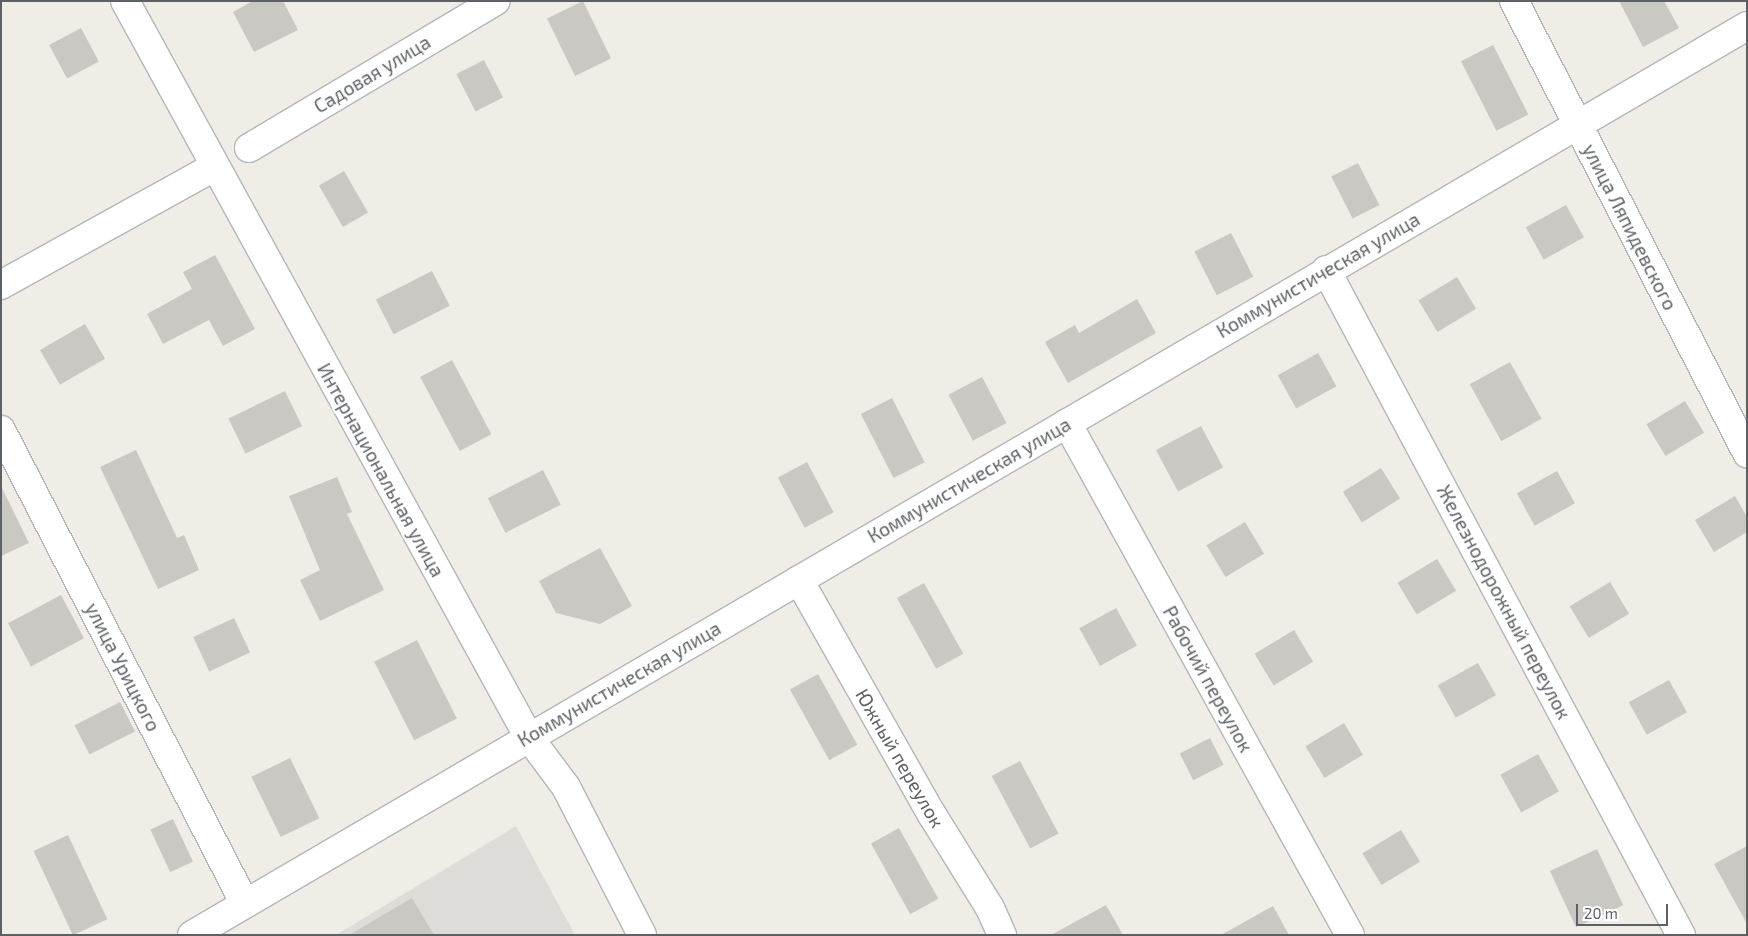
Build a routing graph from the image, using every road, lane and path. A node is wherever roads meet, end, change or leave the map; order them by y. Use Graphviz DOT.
graph roads {
  1 [pos="125,1"];
  2 [pos="496,1"];
  3 [pos="1514,1"];
  4 [pos="1747,26"];
  5 [pos="1577,125"];
  6 [pos="249,148"];
  7 [pos="214,167"];
  8 [pos="1326,270"];
  9 [pos="1,285"];
  10 [pos="1067,423"];
  11 [pos="1,430"];
  12 [pos="1747,453"];
  13 [pos="799,580"];
  14 [pos="528,736"];
  15 [pos="245,904"];
  16 [pos="192,935"];
  17 [pos="642,935"];
  18 [pos="1002,935"];
  19 [pos="1350,935"];
  20 [pos="1681,935"];
  1 -- 7 [label="street, Интернациональная улица"];
  2 -- 6 [label="street, Садовая улица"];
  3 -- 5 [label="street, улица Ляпидевского"];
  4 -- 5 [label="street, Коммунистическая улица"];
  5 -- 8 [label="street, Коммунистическая улица"];
  5 -- 12 [label="street, улица Ляпидевского"];
  7 -- 9 [label="street"];
  7 -- 14 [label="street, Интернациональная улица"];
  8 -- 10 [label="street, Коммунистическая улица"];
  8 -- 20 [label="street, Железнодорожный переулок"];
  10 -- 13 [label="street, Коммунистическая улица"];
  10 -- 19 [label="street, Рабочий переулок"];
  11 -- 15 [label="street, улица Урицкого"];
  13 -- 14 [label="street, Коммунистическая улица"];
  13 -- 18 [label="street, Южный переулок"];
  14 -- 15 [label="street, Коммунистическая улица"];
  14 -- 17 [label="street, Интернациональная улица"];
  15 -- 16 [label="street, Коммунистическая улица"];
}
